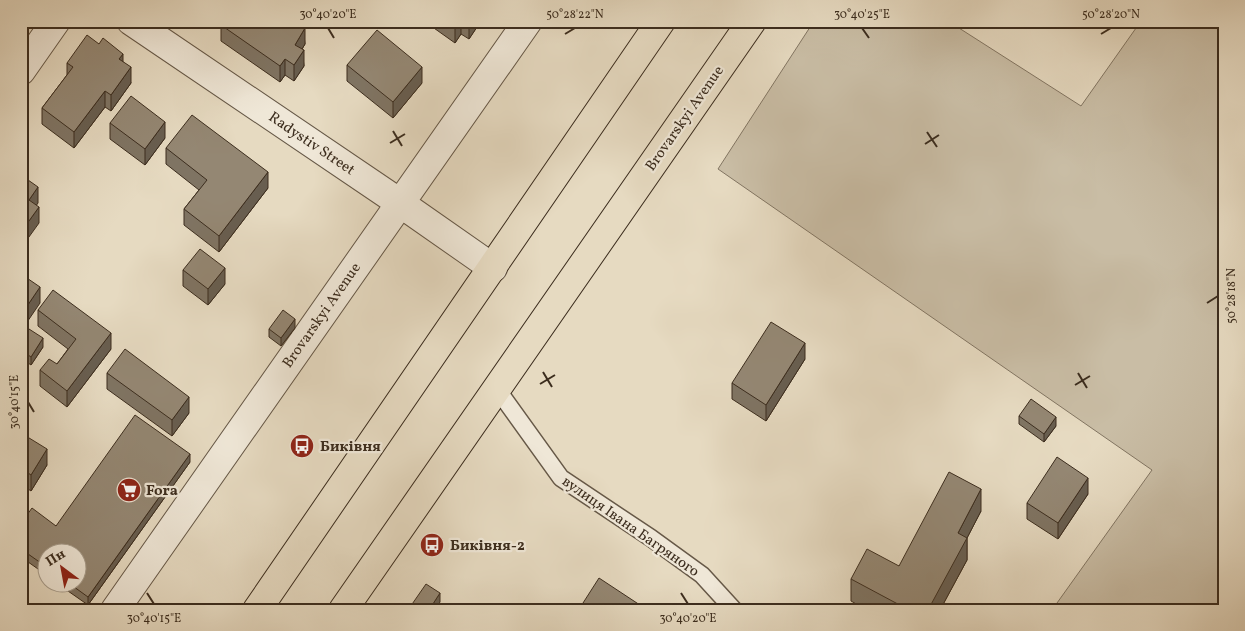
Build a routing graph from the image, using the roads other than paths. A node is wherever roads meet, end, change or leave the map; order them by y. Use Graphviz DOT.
graph roads {
  1 [pos="56,21"];
  2 [pos="131,21"];
  3 [pos="528,21"];
  4 [pos="662,21"];
  5 [pos="752,21"];
  6 [pos="21,71"];
  7 [pos="400,202"];
  8 [pos="492,268"];
  9 [pos="497,389"];
  10 [pos="116,610"];
  11 [pos="257,610"];
  12 [pos="343,610"];
  13 [pos="734,610"];
  1 -- 6 [label="street"];
  2 -- 7 [label="street, Radystiv Street"];
  3 -- 7 [label="street, Brovarskyi Avenue"];
  4 -- 8 [label="highway"];
  5 -- 9 [label="highway, Brovarskyi Avenue"];
  7 -- 8 [label="street, Radystiv Street"];
  7 -- 10 [label="street, Brovarskyi Avenue"];
  8 -- 11 [label="highway"];
  9 -- 12 [label="highway, Brovarskyi Avenue"];
  9 -- 13 [label="lane, вулиця Івана Багряного"];
}
